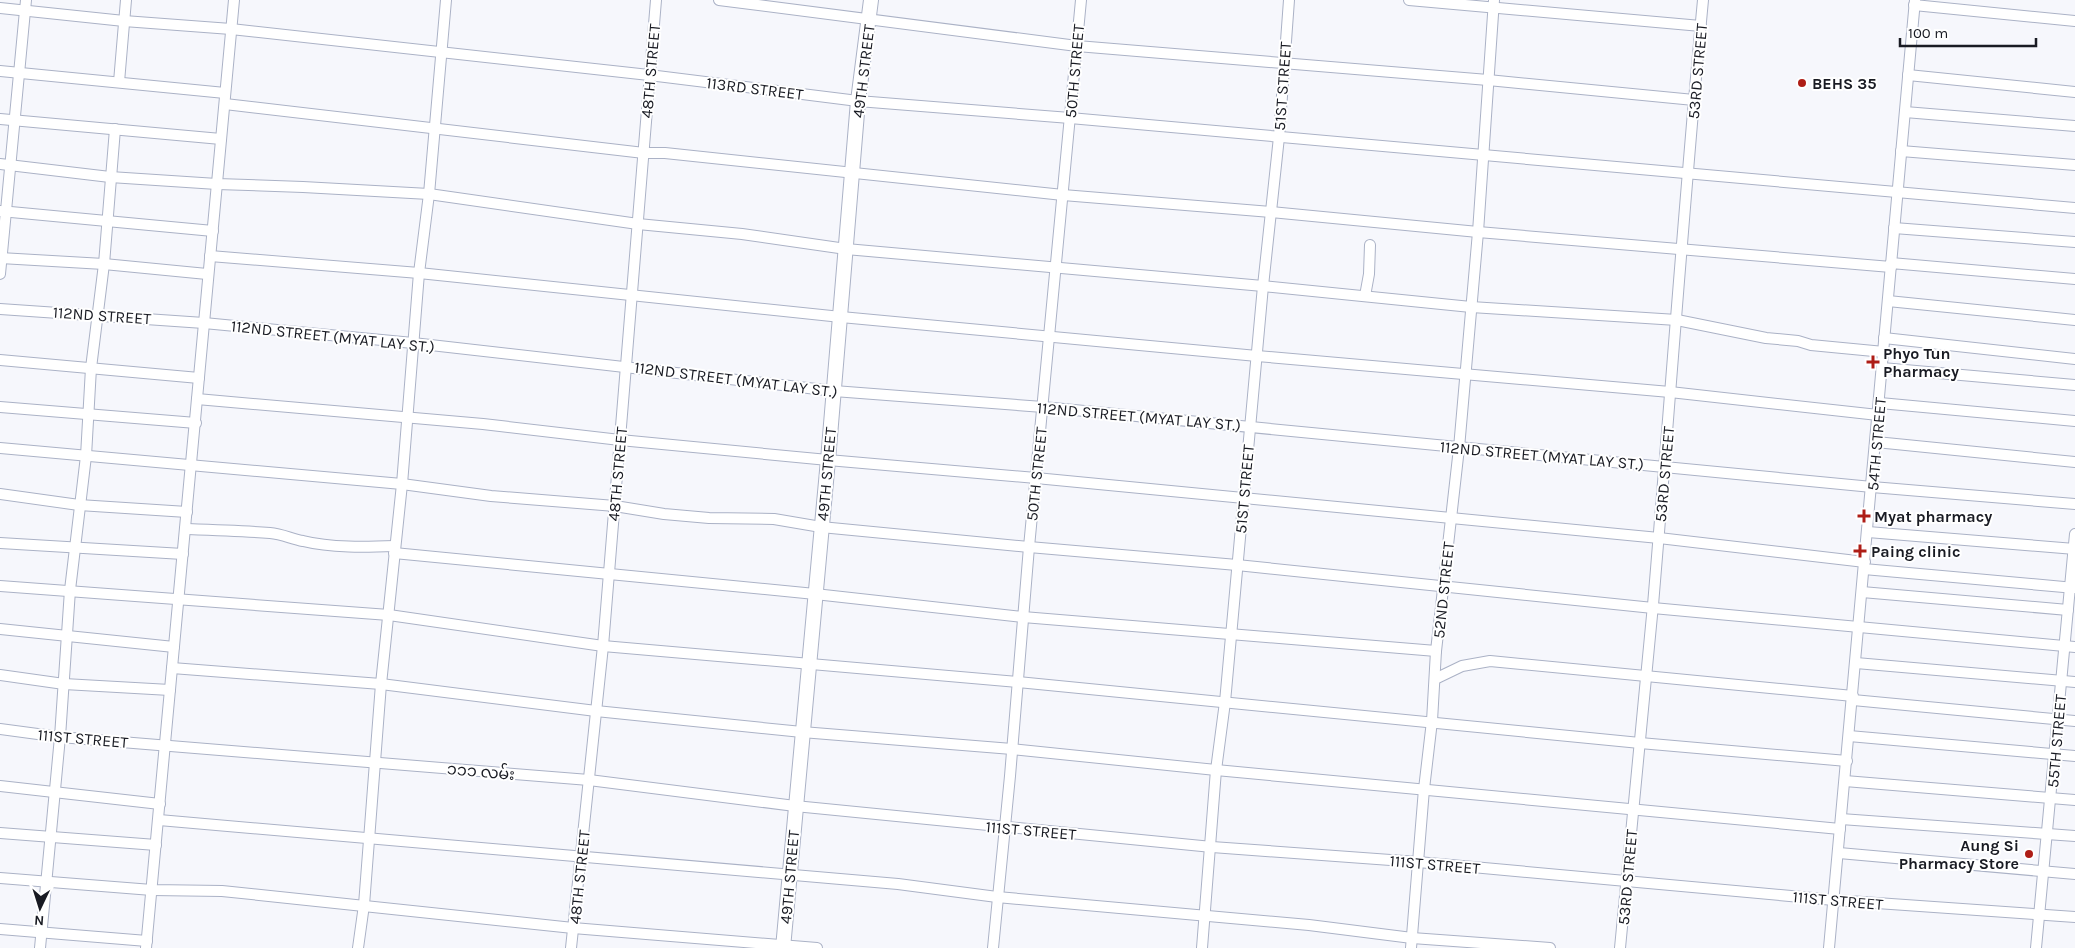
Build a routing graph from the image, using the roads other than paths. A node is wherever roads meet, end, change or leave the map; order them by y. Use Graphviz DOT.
graph roads {
  1 [pos="126,0"];
  2 [pos="234,0"];
  3 [pos="446,0"];
  4 [pos="656,0"];
  5 [pos="720,0"];
  6 [pos="871,0"];
  7 [pos="1081,0"];
  8 [pos="1289,0"];
  9 [pos="1409,0"];
  10 [pos="1704,0"];
  11 [pos="1914,2"];
  12 [pos="1493,4"];
  13 [pos="25,5"];
  14 [pos="0,8"];
  15 [pos="869,19"];
  16 [pos="124,21"];
  17 [pos="2075,21"];
  18 [pos="1701,26"];
  19 [pos="231,29"];
  20 [pos="1076,46"];
  21 [pos="441,53"];
  22 [pos="1284,64"];
  23 [pos="0,71"];
  24 [pos="19,73"];
  25 [pos="650,75"];
  26 [pos="1908,75"];
  27 [pos="1488,80"];
  28 [pos="119,82"];
  29 [pos="2075,92"];
  30 [pos="225,93"];
  31 [pos="1694,100"];
  32 [pos="858,101"];
  33 [pos="225,104"];
  34 [pos="1905,112"];
  35 [pos="0,118"];
  36 [pos="1070,118"];
  37 [pos="15,120"];
  38 [pos="2075,126"];
  39 [pos="115,129"];
  40 [pos="434,129"];
  41 [pos="1279,137"];
  42 [pos="221,139"];
  43 [pos="1901,151"];
  44 [pos="644,153"];
  45 [pos="1483,155"];
  46 [pos="5,164"];
  47 [pos="2075,166"];
  48 [pos="853,173"];
  49 [pos="1688,173"];
  50 [pos="110,177"];
  51 [pos="217,184"];
  52 [pos="1897,192"];
  53 [pos="429,194"];
  54 [pos="1063,195"];
  55 [pos="2075,208"];
  56 [pos="3,212"];
  57 [pos="1271,212"];
  58 [pos="107,220"];
  59 [pos="638,224"];
  60 [pos="1894,228"];
  61 [pos="212,231"];
  62 [pos="1478,232"];
  63 [pos="2075,242"];
  64 [pos="1370,245"];
  65 [pos="846,249"];
  66 [pos="1681,249"];
  67 [pos="210,256"];
  68 [pos="1,258"];
  69 [pos="104,264"];
  70 [pos="1056,267"];
  71 [pos="1891,267"];
  72 [pos="419,273"];
  73 [pos="0,274"];
  74 [pos="207,274"];
  75 [pos="2075,279"];
  76 [pos="1263,286"];
  77 [pos="630,295"];
  78 [pos="1365,296"];
  79 [pos="1888,301"];
  80 [pos="1471,307"];
  81 [pos="0,309"];
  82 [pos="97,315"];
  83 [pos="840,317"];
  84 [pos="1677,320"];
  85 [pos="2075,320"];
  86 [pos="204,323"];
  87 [pos="1049,336"];
  88 [pos="1884,338"];
  89 [pos="413,343"];
  90 [pos="1884,352"];
  91 [pos="1257,356"];
  92 [pos="0,360"];
  93 [pos="2075,360"];
  94 [pos="626,366"];
  95 [pos="92,368"];
  96 [pos="1882,368"];
  97 [pos="1465,373"];
  98 [pos="199,378"];
  99 [pos="2075,385"];
  100 [pos="834,391"];
  101 [pos="1670,392"];
  102 [pos="197,399"];
  103 [pos="1880,403"];
  104 [pos="0,407"];
  105 [pos="1043,407"];
  106 [pos="89,413"];
  107 [pos="1878,415"];
  108 [pos="407,418"];
  109 [pos="2075,421"];
  110 [pos="196,422"];
  111 [pos="1250,426"];
  112 [pos="620,440"];
  113 [pos="1876,442"];
  114 [pos="0,448"];
  115 [pos="1459,448"];
  116 [pos="86,456"];
  117 [pos="828,460"];
  118 [pos="2075,462"];
  119 [pos="191,465"];
  120 [pos="1664,467"];
  121 [pos="1036,478"];
  122 [pos="402,484"];
  123 [pos="1872,487"];
  124 [pos="0,494"];
  125 [pos="1243,498"];
  126 [pos="2075,504"];
  127 [pos="80,505"];
  128 [pos="615,506"];
  129 [pos="187,512"];
  130 [pos="1451,518"];
  131 [pos="821,526"];
  132 [pos="186,529"];
  133 [pos="1868,532"];
  134 [pos="2075,534"];
  135 [pos="1659,538"];
  136 [pos="0,543"];
  137 [pos="74,546"];
  138 [pos="1029,547"];
  139 [pos="2074,548"];
  140 [pos="394,549"];
  141 [pos="184,554"];
  142 [pos="1238,564"];
  143 [pos="1865,566"];
  144 [pos="608,574"];
  145 [pos="0,586"];
  146 [pos="1443,587"];
  147 [pos="2072,588"];
  148 [pos="70,590"];
  149 [pos="1862,592"];
  150 [pos="815,594"];
  151 [pos="178,600"];
  152 [pos="1653,608"];
  153 [pos="2068,610"];
  154 [pos="389,614"];
  155 [pos="1023,617"];
  156 [pos="1859,626"];
  157 [pos="0,629"];
  158 [pos="1231,634"];
  159 [pos="68,637"];
  160 [pos="603,646"];
  161 [pos="2070,646"];
  162 [pos="174,647"];
  163 [pos="1436,651"];
  164 [pos="808,662"];
  165 [pos="1856,663"];
  166 [pos="172,668"];
  167 [pos="0,675"];
  168 [pos="1646,676"];
  169 [pos="1435,680"];
  170 [pos="2061,681"];
  171 [pos="1018,682"];
  172 [pos="2075,682"];
  173 [pos="64,684"];
  174 [pos="381,684"];
  175 [pos="170,690"];
  176 [pos="1853,698"];
  177 [pos="1225,702"];
  178 [pos="596,711"];
  179 [pos="2058,720"];
  180 [pos="2075,721"];
  181 [pos="1432,722"];
  182 [pos="0,728"];
  183 [pos="802,732"];
  184 [pos="1850,736"];
  185 [pos="60,737"];
  186 [pos="1640,743"];
  187 [pos="166,745"];
  188 [pos="1012,748"];
  189 [pos="2054,754"];
  190 [pos="2075,756"];
  191 [pos="1847,761"];
  192 [pos="374,762"];
  193 [pos="1216,770"];
  194 [pos="589,780"];
  195 [pos="1845,781"];
  196 [pos="0,786"];
  197 [pos="1424,789"];
  198 [pos="55,791"];
  199 [pos="2050,798"];
  200 [pos="2075,800"];
  201 [pos="160,804"];
  202 [pos="795,806"];
  203 [pos="1634,808"];
  204 [pos="159,820"];
  205 [pos="1841,824"];
  206 [pos="1004,827"];
  207 [pos="0,833"];
  208 [pos="2046,834"];
  209 [pos="2075,836"];
  210 [pos="49,838"];
  211 [pos="368,838"];
  212 [pos="156,845"];
  213 [pos="1212,847"];
  214 [pos="1839,853"];
  215 [pos="582,856"];
  216 [pos="1418,862"];
  217 [pos="2044,872"];
  218 [pos="2075,874"];
  219 [pos="790,876"];
  220 [pos="0,878"];
  221 [pos="1626,881"];
  222 [pos="45,883"];
  223 [pos="152,890"];
  224 [pos="997,897"];
  225 [pos="1834,900"];
  226 [pos="364,905"];
  227 [pos="2040,915"];
  228 [pos="1205,917"];
  229 [pos="2075,917"];
  230 [pos="573,928"];
  231 [pos="0,929"];
  232 [pos="41,932"];
  233 [pos="1412,943"];
  234 [pos="147,944"];
  235 [pos="783,946"];
  236 [pos="40,948"];
  237 [pos="358,948"];
  238 [pos="571,948"];
  239 [pos="817,948"];
  240 [pos="992,948"];
  241 [pos="1202,948"];
  242 [pos="1550,948"];
  243 [pos="1620,948"];
  244 [pos="1829,948"];
  245 [pos="2036,948"];
  1 -- 16 [label="street"];
  2 -- 19 [label="street"];
  3 -- 21 [label="street"];
  4 -- 25 [label="street, 48TH STREET"];
  5 -- 15 [label="street"];
  6 -- 15 [label="main road, 49TH STREET"];
  7 -- 20 [label="street, 50TH STREET"];
  8 -- 22 [label="street, 51ST STREET"];
  9 -- 12 [label="street"];
  10 -- 18 [label="street, 53RD STREET"];
  11 -- 17 [label="street"];
  11 -- 26 [label="street, 54TH STREET"];
  12 -- 18 [label="street"];
  12 -- 27 [label="street"];
  13 -- 14 [label="street, 113RD STREET"];
  13 -- 16 [label="street, 113RD STREET"];
  13 -- 24 [label="street"];
  15 -- 20 [label="street"];
  15 -- 32 [label="main road, 49TH STREET"];
  16 -- 19 [label="street, 113RD STREET"];
  16 -- 28 [label="street"];
  18 -- 31 [label="street, 53RD STREET"];
  19 -- 21 [label="street, 113RD STREET"];
  19 -- 30 [label="street"];
  20 -- 22 [label="street"];
  20 -- 36 [label="street, 50TH STREET"];
  21 -- 25 [label="street, 113RD STREET"];
  21 -- 40 [label="street"];
  22 -- 27 [label="street"];
  22 -- 41 [label="street, 51ST STREET"];
  23 -- 24 [label="street"];
  24 -- 28 [label="street"];
  24 -- 37 [label="street"];
  25 -- 32 [label="street, 113RD STREET"];
  25 -- 44 [label="street, 48TH STREET"];
  26 -- 29 [label="street"];
  26 -- 34 [label="street, 54TH STREET"];
  27 -- 31 [label="street"];
  27 -- 45 [label="street, 52ND STREET"];
  28 -- 30 [label="street"];
  30 -- 33 [label="street"];
  31 -- 49 [label="street, 53RD STREET"];
  32 -- 36 [label="street, 113RD STREET"];
  32 -- 48 [label="main road, 49TH STREET"];
  33 -- 40 [label="street"];
  33 -- 42 [label="street"];
  34 -- 38 [label="street"];
  34 -- 43 [label="street, 54TH STREET"];
  35 -- 37 [label="street"];
  36 -- 41 [label="street, 113RD STREET"];
  36 -- 54 [label="street, 50TH STREET"];
  37 -- 39 [label="street"];
  37 -- 46 [label="street"];
  39 -- 42 [label="street"];
  39 -- 50 [label="street"];
  40 -- 44 [label="street"];
  40 -- 53 [label="street"];
  41 -- 45 [label="street, 113RD STREET"];
  41 -- 57 [label="street, 51ST STREET"];
  42 -- 51 [label="street"];
  43 -- 47 [label="street"];
  43 -- 52 [label="street, 54TH STREET"];
  44 -- 48 [label="street"];
  44 -- 59 [label="street, 48TH STREET"];
  45 -- 49 [label="street, 113RD STREET"];
  45 -- 62 [label="street, 52ND STREET"];
  46 -- 50 [label="street"];
  46 -- 56 [label="street"];
  48 -- 54 [label="street"];
  48 -- 65 [label="main road, 49TH STREET"];
  49 -- 52 [label="street, 113RD STREET"];
  49 -- 66 [label="street, 53RD STREET"];
  50 -- 51 [label="street"];
  50 -- 58 [label="street"];
  51 -- 53 [label="street"];
  51 -- 61 [label="street"];
  52 -- 55 [label="street, 113RD STREET"];
  52 -- 60 [label="street, 54TH STREET"];
  53 -- 59 [label="street"];
  53 -- 72 [label="street"];
  54 -- 57 [label="street"];
  54 -- 70 [label="street, 50TH STREET"];
  56 -- 58 [label="street"];
  56 -- 68 [label="street"];
  57 -- 62 [label="street"];
  57 -- 76 [label="street, 51ST STREET"];
  58 -- 61 [label="street"];
  58 -- 69 [label="street"];
  59 -- 65 [label="street"];
  59 -- 77 [label="street, 48TH STREET"];
  60 -- 63 [label="street"];
  60 -- 71 [label="street, 54TH STREET"];
  61 -- 67 [label="street"];
  62 -- 66 [label="street"];
  62 -- 80 [label="street, 52ND STREET"];
  64 -- 78 [label="street"];
  65 -- 70 [label="street"];
  65 -- 83 [label="main road, 49TH STREET"];
  66 -- 71 [label="street"];
  66 -- 84 [label="street, 53RD STREET"];
  67 -- 72 [label="street"];
  67 -- 74 [label="street"];
  68 -- 69 [label="street"];
  68 -- 73 [label="street"];
  69 -- 74 [label="street"];
  69 -- 82 [label="street"];
  70 -- 76 [label="street"];
  70 -- 87 [label="street, 50TH STREET"];
  71 -- 75 [label="street"];
  71 -- 79 [label="street, 54TH STREET"];
  72 -- 77 [label="street"];
  72 -- 89 [label="street"];
  74 -- 86 [label="street"];
  76 -- 78 [label="street"];
  76 -- 91 [label="street, 51ST STREET"];
  77 -- 83 [label="street"];
  77 -- 94 [label="street, 48TH STREET"];
  78 -- 80 [label="street"];
  79 -- 85 [label="street"];
  79 -- 88 [label="street, 54TH STREET"];
  80 -- 84 [label="street"];
  80 -- 97 [label="street, 52ND STREET"];
  81 -- 82 [label="street, 112ND STREET"];
  82 -- 86 [label="street, 112ND STREET"];
  82 -- 95 [label="street"];
  83 -- 87 [label="street"];
  83 -- 100 [label="main road, 49TH STREET"];
  84 -- 90 [label="street"];
  84 -- 101 [label="street, 53RD STREET"];
  86 -- 89 [label="street, 112ND STREET (MYAT LAY ST.)"];
  86 -- 98 [label="street"];
  87 -- 91 [label="street"];
  87 -- 105 [label="street, 50TH STREET"];
  88 -- 90 [label="street, 54TH STREET"];
  88 -- 93 [label="street"];
  89 -- 94 [label="street, 112ND STREET (MYAT LAY ST.)"];
  89 -- 108 [label="street"];
  90 -- 96 [label="street, 54TH STREET"];
  91 -- 97 [label="street"];
  91 -- 111 [label="street, 51ST STREET"];
  92 -- 95 [label="street"];
  94 -- 100 [label="street, 112ND STREET (MYAT LAY ST.)"];
  94 -- 112 [label="street, 48TH STREET"];
  95 -- 98 [label="street"];
  95 -- 106 [label="street"];
  96 -- 99 [label="street"];
  96 -- 103 [label="street, 54TH STREET"];
  97 -- 101 [label="street"];
  97 -- 115 [label="street, 52ND STREET"];
  98 -- 102 [label="street"];
  100 -- 105 [label="street, 112ND STREET (MYAT LAY ST.)"];
  100 -- 117 [label="main road, 49TH STREET"];
  101 -- 107 [label="street"];
  101 -- 120 [label="street, 53RD STREET"];
  102 -- 108 [label="street"];
  102 -- 110 [label="street"];
  103 -- 107 [label="street, 54TH STREET"];
  103 -- 109 [label="street"];
  104 -- 106 [label="street"];
  105 -- 111 [label="street, 112ND STREET (MYAT LAY ST.)"];
  105 -- 121 [label="street, 50TH STREET"];
  106 -- 110 [label="street"];
  106 -- 116 [label="street"];
  107 -- 113 [label="street, 54TH STREET"];
  108 -- 112 [label="street"];
  108 -- 122 [label="street"];
  110 -- 119 [label="street"];
  111 -- 115 [label="street, 112ND STREET (MYAT LAY ST.)"];
  111 -- 125 [label="street, 51ST STREET"];
  112 -- 117 [label="street"];
  112 -- 128 [label="street, 48TH STREET"];
  113 -- 118 [label="street"];
  113 -- 123 [label="street, 54TH STREET"];
  114 -- 116 [label="street"];
  115 -- 120 [label="street, 112ND STREET (MYAT LAY ST.)"];
  115 -- 130 [label="street, 52ND STREET"];
  116 -- 119 [label="street"];
  116 -- 127 [label="street"];
  117 -- 121 [label="street"];
  117 -- 131 [label="main road, 49TH STREET"];
  119 -- 122 [label="street"];
  119 -- 129 [label="street"];
  120 -- 123 [label="street, 112ND STREET (MYAT LAY ST.)"];
  120 -- 135 [label="street, 53RD STREET"];
  121 -- 125 [label="street"];
  121 -- 138 [label="street, 50TH STREET"];
  122 -- 128 [label="street"];
  122 -- 140 [label="street"];
  123 -- 126 [label="street, 112ND STREET (MYAT LAY ST.)"];
  123 -- 133 [label="street, 54TH STREET"];
  124 -- 127 [label="street"];
  125 -- 130 [label="street"];
  125 -- 142 [label="street, 51ST STREET"];
  127 -- 129 [label="street"];
  127 -- 137 [label="street"];
  128 -- 131 [label="street"];
  128 -- 144 [label="street, 48TH STREET"];
  129 -- 132 [label="street"];
  130 -- 135 [label="street"];
  130 -- 146 [label="street, 52ND STREET"];
  131 -- 138 [label="street"];
  131 -- 150 [label="main road, 49TH STREET"];
  132 -- 140 [label="street"];
  132 -- 141 [label="street"];
  133 -- 139 [label="street"];
  133 -- 143 [label="street, 54TH STREET"];
  134 -- 139 [label="street, 55TH STREET"];
  135 -- 143 [label="street"];
  135 -- 152 [label="street, 53RD STREET"];
  136 -- 137 [label="street"];
  137 -- 141 [label="street"];
  137 -- 148 [label="street"];
  138 -- 142 [label="street"];
  138 -- 155 [label="street, 50TH STREET"];
  139 -- 147 [label="street, 55TH STREET"];
  140 -- 144 [label="street"];
  140 -- 154 [label="street"];
  141 -- 151 [label="street"];
  142 -- 146 [label="street"];
  142 -- 158 [label="street, 51ST STREET"];
  143 -- 147 [label="street"];
  143 -- 149 [label="street, 54TH STREET"];
  144 -- 150 [label="street"];
  144 -- 160 [label="street, 48TH STREET"];
  145 -- 148 [label="street"];
  146 -- 152 [label="street"];
  146 -- 163 [label="street, 52ND STREET"];
  147 -- 153 [label="street, 55TH STREET"];
  148 -- 151 [label="street"];
  148 -- 159 [label="street"];
  149 -- 153 [label="street"];
  149 -- 156 [label="street, 54TH STREET"];
  150 -- 155 [label="street"];
  150 -- 164 [label="main road, 49TH STREET"];
  151 -- 154 [label="street"];
  151 -- 162 [label="street"];
  152 -- 156 [label="street"];
  152 -- 168 [label="street, 53RD STREET"];
  153 -- 161 [label="street, 55TH STREET"];
  154 -- 160 [label="street"];
  154 -- 174 [label="street"];
  155 -- 158 [label="street"];
  155 -- 171 [label="street, 50TH STREET"];
  156 -- 161 [label="street"];
  156 -- 165 [label="street, 54TH STREET"];
  157 -- 159 [label="street"];
  158 -- 163 [label="street"];
  158 -- 177 [label="street, 51ST STREET"];
  159 -- 162 [label="street"];
  159 -- 173 [label="street"];
  160 -- 164 [label="street"];
  160 -- 178 [label="street, 48TH STREET"];
  161 -- 170 [label="street, 55TH STREET"];
  162 -- 166 [label="street"];
  163 -- 169 [label="street, 52ND STREET"];
  164 -- 171 [label="street"];
  164 -- 183 [label="main road, 49TH STREET"];
  165 -- 170 [label="street"];
  165 -- 176 [label="street, 54TH STREET"];
  166 -- 174 [label="street"];
  166 -- 175 [label="street"];
  167 -- 173 [label="street"];
  168 -- 169 [label="street"];
  168 -- 176 [label="street"];
  168 -- 186 [label="street, 53RD STREET"];
  169 -- 181 [label="street, 52ND STREET"];
  170 -- 172 [label="street"];
  170 -- 179 [label="street, 55TH STREET"];
  171 -- 177 [label="street"];
  171 -- 188 [label="street, 50TH STREET"];
  173 -- 175 [label="street"];
  173 -- 185 [label="street"];
  174 -- 178 [label="street"];
  174 -- 192 [label="street"];
  175 -- 187 [label="street"];
  176 -- 179 [label="street"];
  176 -- 184 [label="street, 54TH STREET"];
  177 -- 181 [label="street"];
  177 -- 193 [label="street, 51ST STREET"];
  178 -- 183 [label="street"];
  178 -- 194 [label="street, 48TH STREET"];
  179 -- 180 [label="street"];
  179 -- 189 [label="street, 55TH STREET"];
  181 -- 186 [label="street"];
  181 -- 197 [label="street, 52ND STREET"];
  182 -- 185 [label="street, 111ST STREET"];
  183 -- 188 [label="street"];
  183 -- 202 [label="main road, 49TH STREET"];
  184 -- 189 [label="street"];
  184 -- 191 [label="street, 54TH STREET"];
  185 -- 187 [label="street, 111ST STREET"];
  185 -- 198 [label="street"];
  186 -- 191 [label="street"];
  186 -- 203 [label="street, 53RD STREET"];
  187 -- 192 [label="street, ၁၁၁ လမ်း"];
  187 -- 201 [label="street"];
  188 -- 193 [label="street"];
  188 -- 206 [label="street, 50TH STREET"];
  189 -- 190 [label="street"];
  189 -- 199 [label="street, 55TH STREET"];
  191 -- 195 [label="street, 54TH STREET"];
  192 -- 194 [label="street, ၁၁၁ လမ်း"];
  192 -- 211 [label="street"];
  193 -- 197 [label="street"];
  193 -- 213 [label="street, 51ST STREET"];
  194 -- 202 [label="street, ၁၁၁ လမ်း"];
  194 -- 215 [label="street, 48TH STREET"];
  195 -- 199 [label="street"];
  195 -- 205 [label="street, 54TH STREET"];
  196 -- 198 [label="street"];
  197 -- 203 [label="street"];
  197 -- 216 [label="street, 52ND STREET"];
  198 -- 201 [label="street"];
  198 -- 210 [label="street"];
  199 -- 200 [label="street"];
  199 -- 208 [label="street, 55TH STREET"];
  201 -- 204 [label="street"];
  202 -- 206 [label="street, 111ST STREET"];
  202 -- 219 [label="main road, 49TH STREET"];
  203 -- 205 [label="street"];
  203 -- 221 [label="street, 53RD STREET"];
  204 -- 211 [label="street"];
  204 -- 212 [label="street"];
  205 -- 208 [label="street"];
  205 -- 214 [label="street, 54TH STREET"];
  206 -- 213 [label="street, 111ST STREET"];
  206 -- 224 [label="street, 50TH STREET"];
  207 -- 210 [label="street"];
  208 -- 209 [label="street"];
  208 -- 217 [label="street, 55TH STREET"];
  210 -- 212 [label="street"];
  210 -- 222 [label="street"];
  211 -- 215 [label="street"];
  211 -- 226 [label="street"];
  212 -- 223 [label="street"];
  213 -- 216 [label="street, 111ST STREET"];
  213 -- 228 [label="street, 51ST STREET"];
  214 -- 217 [label="street"];
  214 -- 225 [label="street, 54TH STREET"];
  215 -- 219 [label="street"];
  215 -- 230 [label="street, 48TH STREET"];
  216 -- 221 [label="street, 111ST STREET"];
  216 -- 233 [label="street, 52ND STREET"];
  217 -- 218 [label="street"];
  217 -- 227 [label="street, 55TH STREET"];
  219 -- 224 [label="street"];
  219 -- 235 [label="main road, 49TH STREET"];
  220 -- 222 [label="street"];
  221 -- 225 [label="street, 111ST STREET"];
  221 -- 243 [label="street, 53RD STREET"];
  222 -- 223 [label="street"];
  222 -- 232 [label="street"];
  223 -- 226 [label="street"];
  223 -- 234 [label="street"];
  224 -- 228 [label="street"];
  224 -- 240 [label="street, 50TH STREET"];
  225 -- 227 [label="street, 111ST STREET"];
  225 -- 244 [label="street, 54TH STREET"];
  226 -- 230 [label="street"];
  226 -- 237 [label="street"];
  227 -- 229 [label="street, 111ST STREET"];
  227 -- 245 [label="street, 55TH STREET"];
  228 -- 233 [label="street"];
  228 -- 241 [label="street, 51ST STREET"];
  230 -- 235 [label="street"];
  230 -- 238 [label="street, 48TH STREET"];
  231 -- 232 [label="street"];
  232 -- 234 [label="street"];
  232 -- 236 [label="street"];
  233 -- 242 [label="street"];
  235 -- 239 [label="street"];
}
